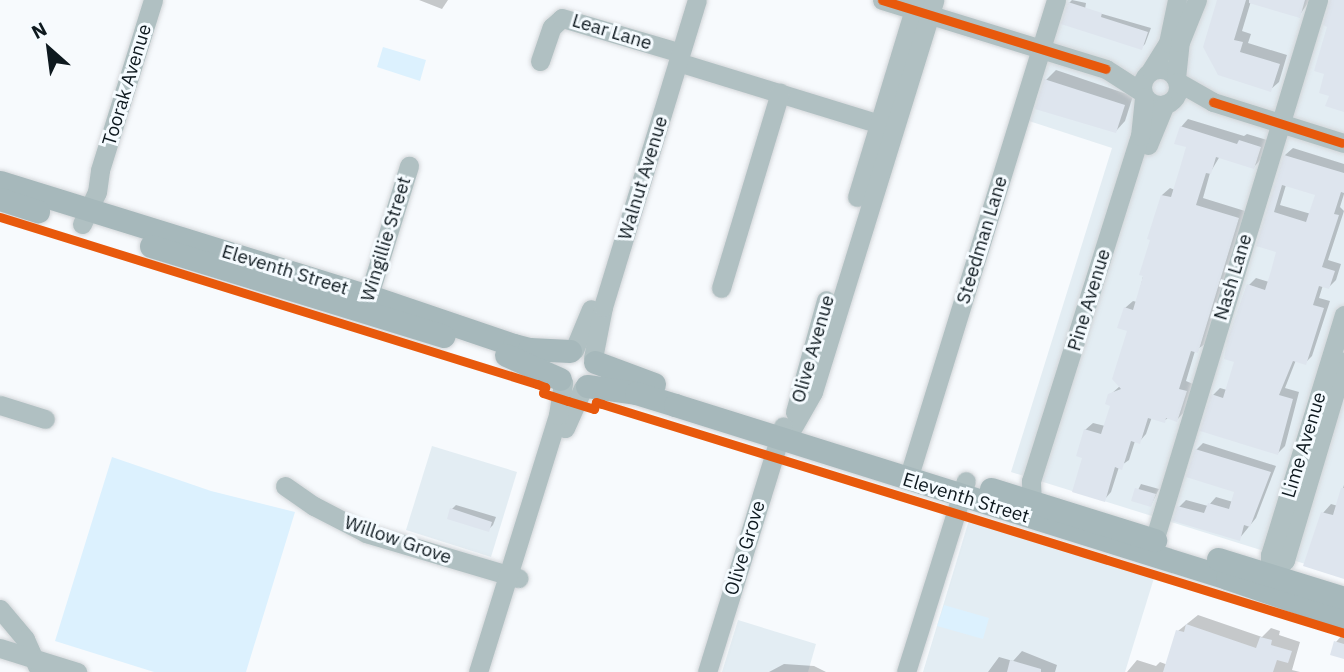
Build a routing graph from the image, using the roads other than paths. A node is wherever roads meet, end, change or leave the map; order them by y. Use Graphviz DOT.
graph roads {
  1 [pos="153,0"];
  2 [pos="686,0"];
  3 [pos="697,0"];
  4 [pos="882,0"];
  5 [pos="1056,0"];
  6 [pos="1177,0"];
  7 [pos="1197,0"];
  8 [pos="1318,0"];
  9 [pos="923,6"];
  10 [pos="1041,50"];
  11 [pos="675,56"];
  12 [pos="540,61"];
  13 [pos="1106,69"];
  14 [pos="1149,71"];
  15 [pos="1177,80"];
  16 [pos="780,93"];
  17 [pos="1143,95"];
  18 [pos="1213,102"];
  19 [pos="1167,104"];
  20 [pos="879,124"];
  21 [pos="1282,124"];
  22 [pos="1343,143"];
  23 [pos="409,166"];
  24 [pos="0,182"];
  25 [pos="0,199"];
  26 [pos="85,214"];
  27 [pos="721,288"];
  28 [pos="366,304"];
  29 [pos="1344,315"];
  30 [pos="583,355"];
  31 [pos="1344,362"];
  32 [pos="573,384"];
  33 [pos="0,405"];
  34 [pos="45,419"];
  35 [pos="785,430"];
  36 [pos="911,472"];
  37 [pos="285,486"];
  38 [pos="964,489"];
  39 [pos="1030,509"];
  40 [pos="1152,547"];
  41 [pos="513,577"];
  42 [pos="1267,584"];
  43 [pos="1344,598"];
  44 [pos="0,609"];
  45 [pos="1344,618"];
  46 [pos="17,627"];
  47 [pos="4,655"];
  48 [pos="38,667"];
  49 [pos="77,672"];
  50 [pos="478,672"];
  51 [pos="490,672"];
  52 [pos="707,672"];
  53 [pos="905,672"];
  1 -- 26 [label="street, Toorak Avenue"];
  2 -- 11 [label="street, Walnut Avenue"];
  3 -- 11 [label="street, Walnut Avenue"];
  4 -- 9 [label="street"];
  5 -- 10 [label="street, Steedman Lane"];
  6 -- 14 [label="street"];
  7 -- 15 [label="street"];
  8 -- 21 [label="street, Nash Lane"];
  9 -- 10 [label="street"];
  9 -- 20 [label="street, Olive Avenue"];
  9 -- 35 [label="street, Olive Avenue"];
  10 -- 13 [label="street"];
  10 -- 36 [label="street, Steedman Lane"];
  11 -- 12 [label="street, Lear Lane"];
  11 -- 16 [label="street"];
  11 -- 30 [label="street, Walnut Avenue"];
  13 -- 14 [label="street"];
  13 -- 17 [label="street"];
  14 -- 15 [label="street"];
  14 -- 17 [label="street"];
  15 -- 18 [label="street"];
  15 -- 19 [label="street"];
  16 -- 20 [label="street"];
  16 -- 27 [label="street"];
  17 -- 19 [label="street"];
  17 -- 39 [label="street, Pine Avenue"];
  18 -- 19 [label="street"];
  18 -- 21 [label="street"];
  19 -- 39 [label="street, Pine Avenue"];
  20 -- 35 [label="street, Olive Avenue"];
  21 -- 22 [label="street"];
  21 -- 40 [label="street, Nash Lane"];
  23 -- 28 [label="street, Wingillie Street"];
  24 -- 26 [label="main road, Eleventh Street"];
  25 -- 26 [label="main road, Eleventh Street"];
  26 -- 28 [label="main road, Eleventh Street"];
  28 -- 30 [label="main road, Eleventh Street"];
  28 -- 32 [label="main road, Eleventh Street"];
  29 -- 42 [label="street, Lime Avenue"];
  30 -- 32 [label="main road"];
  30 -- 32 [label="main road"];
  30 -- 35 [label="main road, Eleventh Street"];
  31 -- 42 [label="street, Lime Avenue"];
  32 -- 35 [label="main road, Eleventh Street"];
  32 -- 41 [label="street"];
  33 -- 34 [label="street"];
  35 -- 36 [label="main road, Eleventh Street"];
  35 -- 52 [label="street, Olive Grove"];
  36 -- 38 [label="main road, Eleventh Street"];
  37 -- 41 [label="street, Willow Grove"];
  38 -- 39 [label="main road, Eleventh Street"];
  38 -- 53 [label="street"];
  39 -- 40 [label="main road, Eleventh Street"];
  40 -- 42 [label="main road, Eleventh Street"];
  41 -- 50 [label="street"];
  41 -- 51 [label="street"];
  42 -- 43 [label="main road, Eleventh Street"];
  42 -- 45 [label="main road, Eleventh Street"];
  44 -- 46 [label="street"];
  46 -- 47 [label="street"];
  46 -- 48 [label="street"];
  47 -- 48 [label="street"];
  48 -- 49 [label="street"];
}
